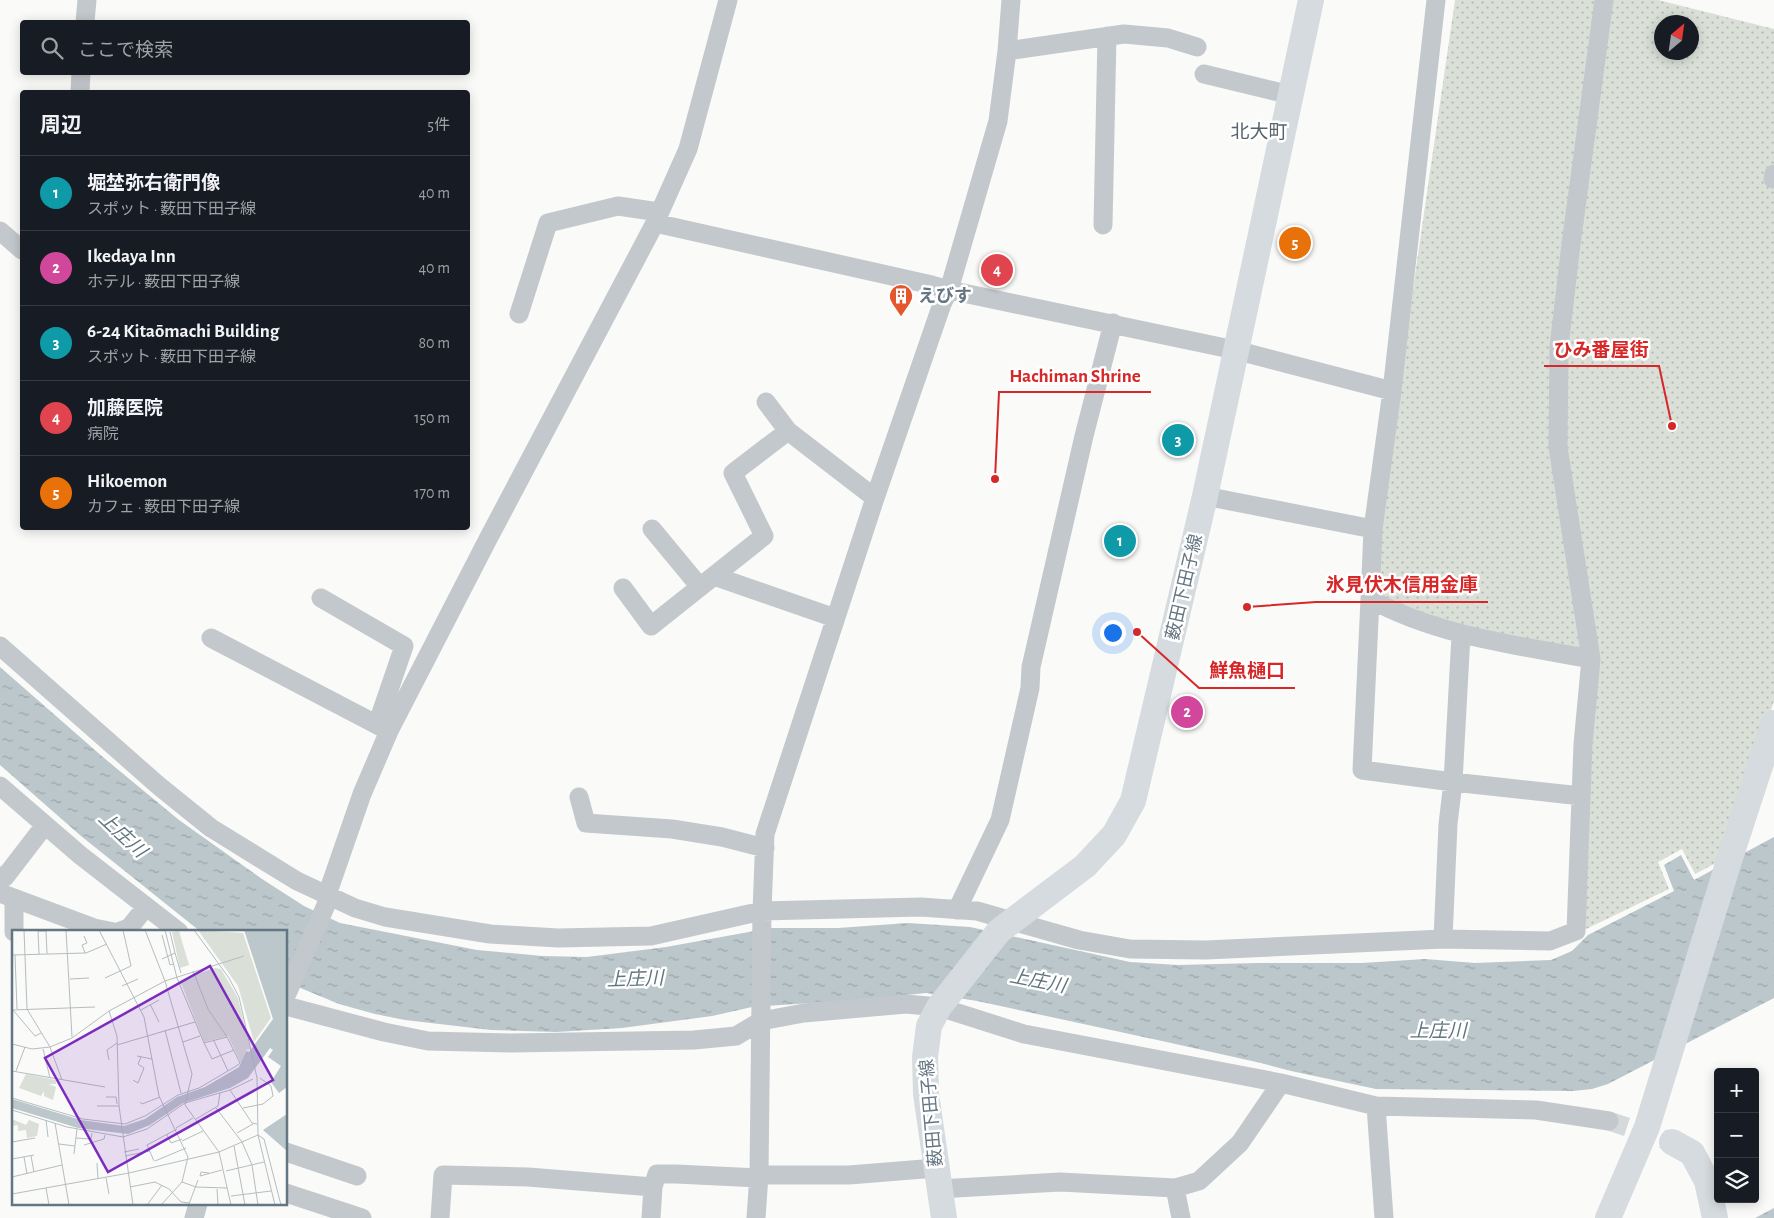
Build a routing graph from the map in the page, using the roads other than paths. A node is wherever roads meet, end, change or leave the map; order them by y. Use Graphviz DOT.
graph roads {
  1 [pos="87,0"];
  2 [pos="728,0"];
  3 [pos="1011,0"];
  4 [pos="1311,0"];
  5 [pos="1436,0"];
  6 [pos="1604,0"];
  7 [pos="85,20"];
  8 [pos="1107,36"];
  9 [pos="1197,47"];
  10 [pos="1007,51"];
  11 [pos="1204,74"];
  12 [pos="81,75"];
  13 [pos="80,90"];
  14 [pos="1290,95"];
  15 [pos="657,217"];
  16 [pos="1102,225"];
  17 [pos="0,231"];
  18 [pos="20,248"];
  19 [pos="949,290"];
  20 [pos="519,314"];
  21 [pos="1113,324"];
  22 [pos="1235,350"];
  23 [pos="1392,391"];
  24 [pos="766,402"];
  25 [pos="788,431"];
  26 [pos="1205,496"];
  27 [pos="875,498"];
  28 [pos="652,529"];
  29 [pos="1373,529"];
  30 [pos="707,581"];
  31 [pos="623,588"];
  32 [pos="320,598"];
  33 [pos="1370,600"];
  34 [pos="835,618"];
  35 [pos="1461,635"];
  36 [pos="211,638"];
  37 [pos="0,646"];
  38 [pos="1590,659"];
  39 [pos="1774,723"];
  40 [pos="383,728"];
  41 [pos="1453,782"];
  42 [pos="0,786"];
  43 [pos="1581,796"];
  44 [pos="579,797"];
  45 [pos="45,825"];
  46 [pos="765,848"];
  47 [pos="0,876"];
  48 [pos="7,896"];
  49 [pos="327,900"];
  50 [pos="146,907"];
  51 [pos="957,910"];
  52 [pos="762,919"];
  53 [pos="1006,926"];
  54 [pos="14,930"];
  55 [pos="104,930"];
  56 [pos="124,930"];
  57 [pos="176,930"];
  58 [pos="1443,939"];
  59 [pos="288,991"];
  60 [pos="288,1007"];
  61 [pos="939,1007"];
  62 [pos="761,1013"];
  63 [pos="1280,1083"];
  64 [pos="1376,1106"];
  65 [pos="1609,1121"];
  66 [pos="1672,1142"];
  67 [pos="288,1153"];
  68 [pos="357,1176"];
  69 [pos="759,1176"];
  70 [pos="937,1179"];
  71 [pos="654,1186"];
  72 [pos="1175,1188"];
  73 [pos="288,1194"];
  74 [pos="362,1218"];
  75 [pos="440,1218"];
  76 [pos="651,1218"];
  77 [pos="756,1218"];
  78 [pos="944,1218"];
  79 [pos="1181,1218"];
  80 [pos="1384,1218"];
  81 [pos="1608,1218"];
  82 [pos="1715,1218"];
  1 -- 7 [label="street"];
  2 -- 15 [label="street"];
  3 -- 10 [label="street"];
  4 -- 14 [label="main road, 薮田下田子線"];
  5 -- 23 [label="street"];
  6 -- 38 [label="street"];
  8 -- 9 [label="street"];
  8 -- 10 [label="street"];
  8 -- 16 [label="street"];
  10 -- 19 [label="street"];
  11 -- 14 [label="street"];
  12 -- 13 [label="street"];
  14 -- 22 [label="main road, 薮田下田子線"];
  15 -- 19 [label="street"];
  15 -- 20 [label="street"];
  15 -- 40 [label="street"];
  17 -- 18 [label="street"];
  19 -- 21 [label="street"];
  19 -- 27 [label="street"];
  21 -- 22 [label="street"];
  21 -- 51 [label="street"];
  22 -- 23 [label="street"];
  22 -- 26 [label="main road, 薮田下田子線"];
  23 -- 29 [label="street"];
  24 -- 25 [label="street"];
  25 -- 27 [label="street"];
  25 -- 30 [label="street"];
  26 -- 29 [label="street"];
  26 -- 53 [label="main road, 薮田下田子線"];
  27 -- 34 [label="street"];
  28 -- 30 [label="street"];
  29 -- 33 [label="street"];
  30 -- 31 [label="street"];
  30 -- 34 [label="street"];
  32 -- 40 [label="street"];
  33 -- 35 [label="street"];
  33 -- 41 [label="street"];
  34 -- 46 [label="street"];
  35 -- 38 [label="street"];
  35 -- 41 [label="street"];
  36 -- 40 [label="street"];
  37 -- 49 [label="street"];
  38 -- 43 [label="street"];
  39 -- 81 [label="main road"];
  40 -- 49 [label="street"];
  41 -- 43 [label="street"];
  41 -- 58 [label="street"];
  42 -- 45 [label="street"];
  43 -- 58 [label="street"];
  44 -- 46 [label="street"];
  45 -- 47 [label="street"];
  45 -- 50 [label="street"];
  46 -- 52 [label="street"];
  48 -- 54 [label="street"];
  48 -- 55 [label="street"];
  49 -- 52 [label="street"];
  49 -- 59 [label="street"];
  50 -- 56 [label="street"];
  50 -- 57 [label="street"];
  51 -- 52 [label="street"];
  51 -- 53 [label="street"];
  52 -- 62 [label="street"];
  53 -- 58 [label="street"];
  53 -- 61 [label="main road, 薮田下田子線"];
  60 -- 62 [label="street"];
  61 -- 62 [label="street"];
  61 -- 63 [label="street"];
  61 -- 70 [label="main road, 薮田下田子線"];
  62 -- 69 [label="street"];
  63 -- 64 [label="street"];
  63 -- 72 [label="street"];
  64 -- 65 [label="street"];
  64 -- 80 [label="street"];
  66 -- 82 [label="main road"];
  67 -- 68 [label="street"];
  69 -- 70 [label="street"];
  69 -- 71 [label="street"];
  69 -- 77 [label="street"];
  70 -- 72 [label="street"];
  70 -- 78 [label="main road, 薮田下田子線"];
  71 -- 75 [label="street"];
  71 -- 76 [label="street"];
  72 -- 79 [label="street"];
  73 -- 74 [label="street"];
}
